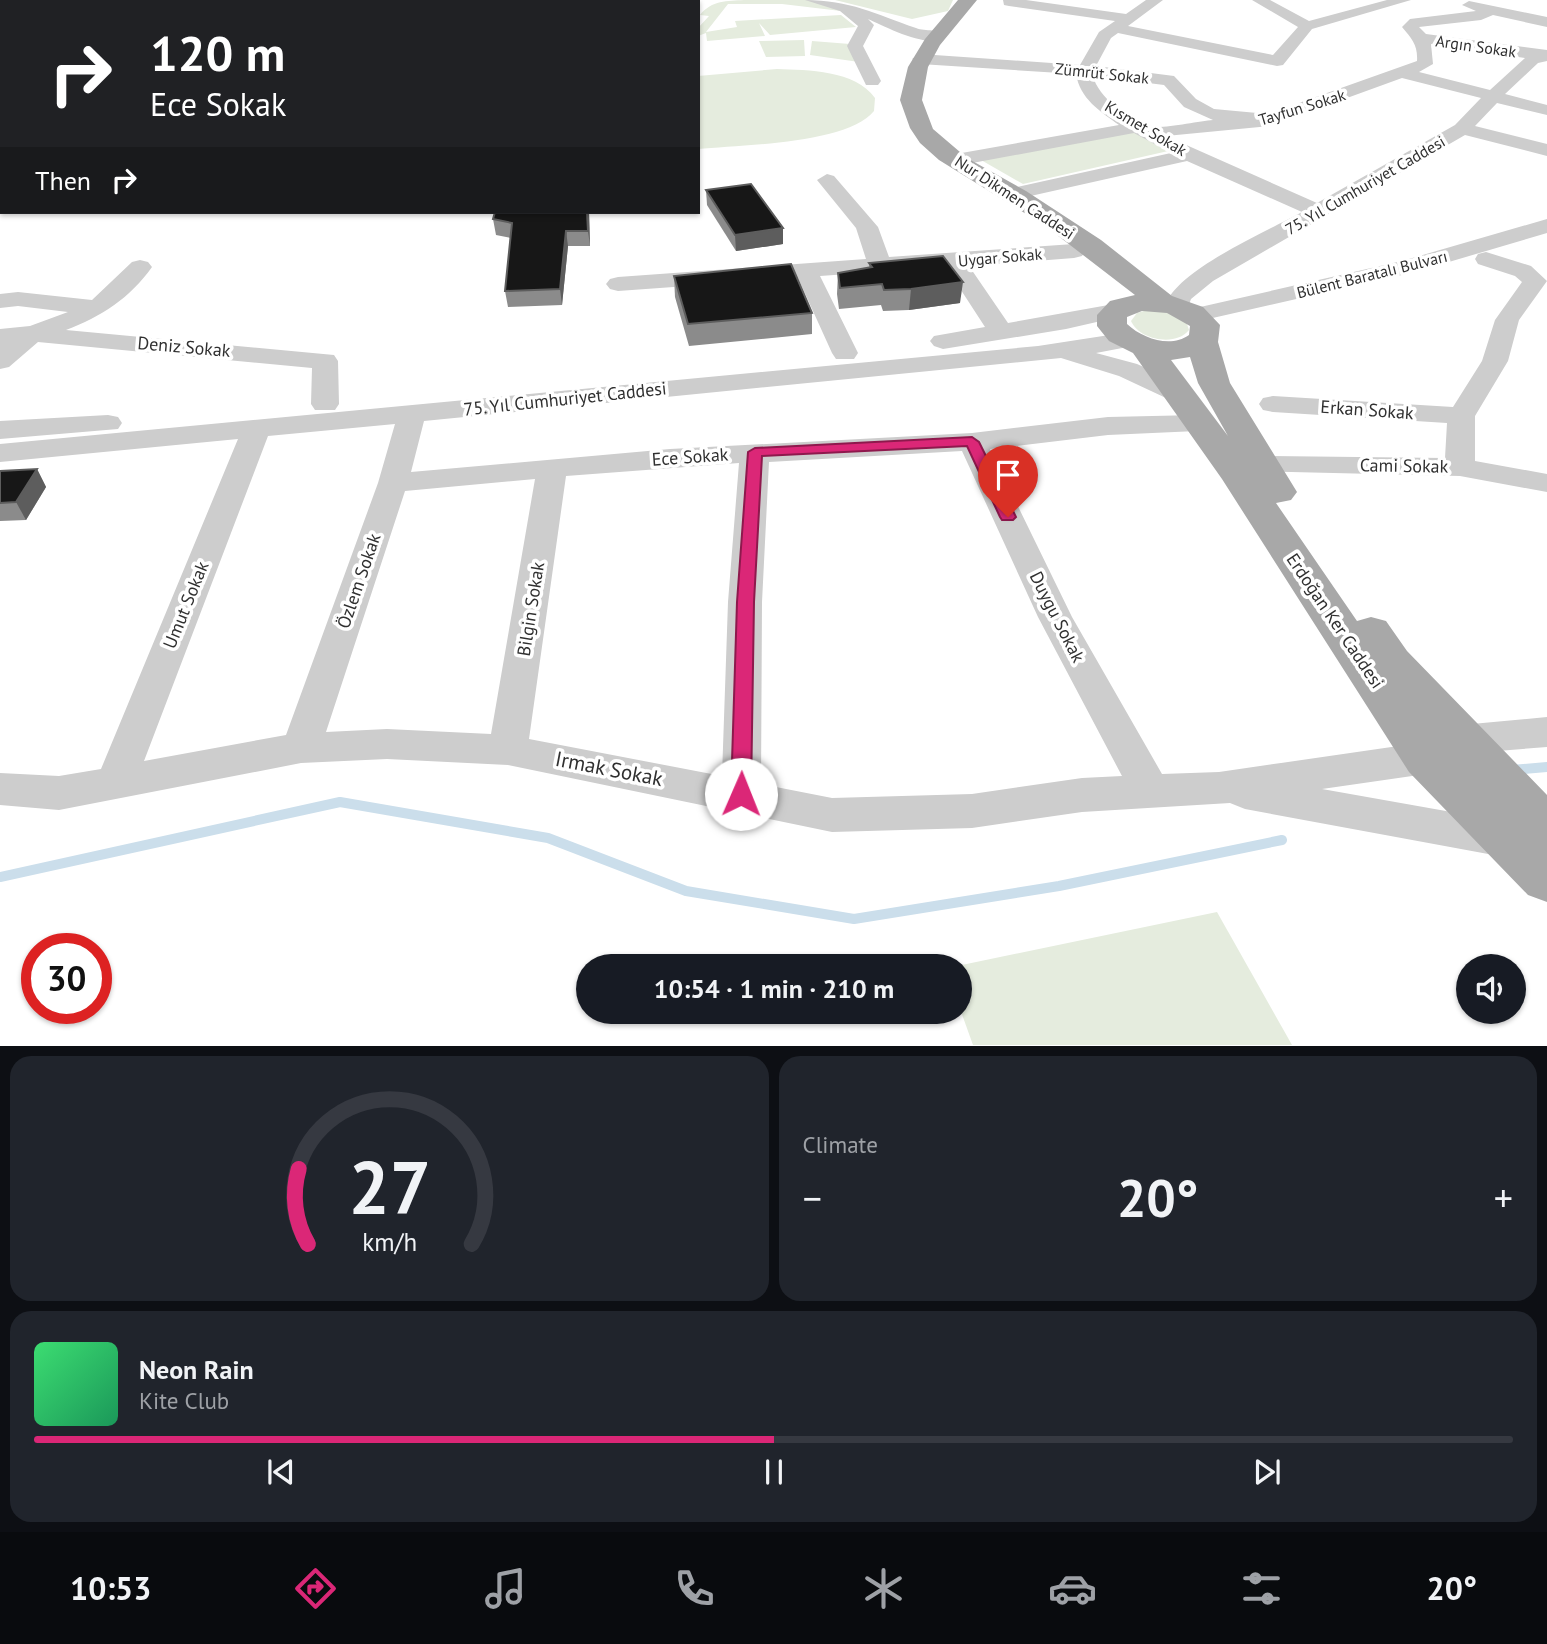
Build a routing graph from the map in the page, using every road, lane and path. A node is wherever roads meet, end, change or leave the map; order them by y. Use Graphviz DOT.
graph roads {
  1 [pos="812,0"];
  2 [pos="953,0"];
  3 [pos="968,0"];
  4 [pos="1156,0"];
  5 [pos="1265,0"];
  6 [pos="1362,0"];
  7 [pos="1404,0"];
  8 [pos="1517,0"];
  9 [pos="1450,1"];
  10 [pos="1009,2"];
  11 [pos="1385,6"];
  12 [pos="845,7"];
  13 [pos="1547,9"];
  14 [pos="1490,10"];
  15 [pos="1547,22"];
  16 [pos="1307,26"];
  17 [pos="1110,29"];
  18 [pos="932,31"];
  19 [pos="1421,38"];
  20 [pos="1217,50"];
  21 [pos="1547,55"];
  22 [pos="920,59"];
  23 [pos="1202,62"];
  24 [pos="1085,71"];
  25 [pos="1403,73"];
  26 [pos="872,81"];
  27 [pos="1491,97"];
  28 [pos="1547,110"];
  29 [pos="1270,120"];
  30 [pos="1143,129"];
  31 [pos="1462,130"];
  32 [pos="1547,150"];
  33 [pos="1189,155"];
  34 [pos="956,160"];
  35 [pos="827,180"];
  36 [pos="1013,194"];
  37 [pos="1319,211"];
  38 [pos="1547,226"];
  39 [pos="1547,240"];
  40 [pos="1074,251"];
  41 [pos="1486,259"];
  42 [pos="954,261"];
  43 [pos="880,266"];
  44 [pos="141,267"];
  45 [pos="806,271"];
  46 [pos="618,284"];
  47 [pos="0,301"];
  48 [pos="97,307"];
  49 [pos="1122,307"];
  50 [pos="1189,319"];
  51 [pos="1002,333"];
  52 [pos="30,334"];
  53 [pos="0,337"];
  54 [pos="1136,343"];
  55 [pos="1059,351"];
  56 [pos="845,353"];
  57 [pos="0,361"];
  58 [pos="325,404"];
  59 [pos="1273,404"];
  60 [pos="1186,407"];
  61 [pos="412,414"];
  62 [pos="1461,416"];
  63 [pos="257,428"];
  64 [pos="0,430"];
  65 [pos="972,442"];
  66 [pos="755,452"];
  67 [pos="0,453"];
  68 [pos="1260,465"];
  69 [pos="1460,467"];
  70 [pos="552,468"];
  71 [pos="393,483"];
  72 [pos="1547,483"];
  73 [pos="1547,732"];
  74 [pos="302,748"];
  75 [pos="1443,749"];
  76 [pos="508,750"];
  77 [pos="1498,778"];
  78 [pos="116,781"];
  79 [pos="1219,788"];
  80 [pos="0,789"];
  81 [pos="1149,789"];
  82 [pos="741,794"];
  83 [pos="1547,798"];
  84 [pos="1535,839"];
  85 [pos="1547,879"];
  1 -- 12 [label="street"];
  2 -- 18 [label="main road, Nur Dikmen Caddesi"];
  3 -- 18 [label="main road, Nur Dikmen Caddesi"];
  4 -- 17 [label="street"];
  5 -- 16 [label="street"];
  6 -- 11 [label="street"];
  7 -- 11 [label="street"];
  8 -- 13 [label="street"];
  9 -- 14 [label="street"];
  10 -- 17 [label="street"];
  11 -- 16 [label="street"];
  12 -- 18 [label="street"];
  12 -- 26 [label="street"];
  14 -- 15 [label="street"];
  14 -- 19 [label="street, Argın Sokak"];
  16 -- 20 [label="street"];
  17 -- 20 [label="street"];
  17 -- 24 [label="street"];
  18 -- 22 [label="main road, Nur Dikmen Caddesi"];
  18 -- 40 [label="main road, Nur Dikmen Caddesi"];
  19 -- 21 [label="street, Argın Sokak"];
  19 -- 25 [label="street, Tayfun Sokak"];
  20 -- 23 [label="street"];
  21 -- 27 [label="street, 75. Yıl Cumhuriyet Caddesi"];
  22 -- 24 [label="street, Zümrüt Sokak"];
  22 -- 34 [label="main road, Nur Dikmen Caddesi"];
  24 -- 29 [label="street, Zümrüt Sokak"];
  24 -- 30 [label="street, Kısmet Sokak"];
  25 -- 27 [label="street"];
  25 -- 29 [label="street, Tayfun Sokak"];
  27 -- 28 [label="street"];
  27 -- 31 [label="street, 75. Yıl Cumhuriyet Caddesi"];
  29 -- 30 [label="street, Tayfun Sokak"];
  30 -- 33 [label="street, Kısmet Sokak"];
  30 -- 34 [label="street, Tayfun Sokak"];
  31 -- 32 [label="street"];
  31 -- 37 [label="street, 75. Yıl Cumhuriyet Caddesi"];
  33 -- 36 [label="street"];
  33 -- 37 [label="street, Kısmet Sokak"];
  34 -- 36 [label="main road, Nur Dikmen Caddesi"];
  35 -- 43 [label="street"];
  36 -- 50 [label="main road, Nur Dikmen Caddesi"];
  37 -- 50 [label="street, 75. Yıl Cumhuriyet Caddesi"];
  38 -- 50 [label="street, Bülent Baratalı Bulvarı"];
  39 -- 41 [label="street, Bülent Baratalı Bulvarı"];
  40 -- 42 [label="street, Uygar Sokak"];
  40 -- 49 [label="main road, Nur Dikmen Caddesi"];
  41 -- 50 [label="street, Bülent Baratalı Bulvarı"];
  41 -- 62 [label="street"];
  42 -- 43 [label="street, Uygar Sokak"];
  42 -- 51 [label="street"];
  43 -- 45 [label="street, Uygar Sokak"];
  44 -- 48 [label="street"];
  45 -- 46 [label="street, Uygar Sokak"];
  45 -- 56 [label="street"];
  47 -- 48 [label="street"];
  48 -- 52 [label="street"];
  49 -- 50 [label="main road"];
  49 -- 51 [label="street, 75. Yıl Cumhuriyet Caddesi"];
  49 -- 54 [label="main road, Nur Dikmen Caddesi"];
  50 -- 54 [label="main road"];
  50 -- 68 [label="main road, Erdoğan Ker Caddesi"];
  51 -- 56 [label="street, 75. Yıl Cumhuriyet Caddesi"];
  52 -- 53 [label="street, Deniz Sokak"];
  52 -- 57 [label="street"];
  52 -- 58 [label="street, Deniz Sokak"];
  54 -- 55 [label="street, 75. Yıl Cumhuriyet Caddesi"];
  54 -- 60 [label="main road, Erdoğan Ker Caddesi"];
  55 -- 60 [label="street"];
  55 -- 61 [label="street, 75. Yıl Cumhuriyet Caddesi"];
  56 -- 58 [label="street, 75. Yıl Cumhuriyet Caddesi"];
  58 -- 64 [label="street, 75. Yıl Cumhuriyet Caddesi"];
  59 -- 62 [label="street, Erkan Sokak"];
  60 -- 65 [label="street, Ece Sokak"];
  60 -- 75 [label="main road, Erdoğan Ker Caddesi"];
  61 -- 63 [label="street, 75. Yıl Cumhuriyet Caddesi"];
  61 -- 71 [label="street, Özlem Sokak"];
  62 -- 69 [label="street"];
  63 -- 67 [label="street, 75. Yıl Cumhuriyet Caddesi"];
  63 -- 78 [label="street, Umut Sokak"];
  65 -- 66 [label="street, Ece Sokak"];
  65 -- 81 [label="street, Duygu Sokak"];
  66 -- 70 [label="street, Ece Sokak"];
  66 -- 82 [label="street"];
  68 -- 69 [label="street, Cami Sokak"];
  68 -- 75 [label="main road, Erdoğan Ker Caddesi"];
  69 -- 72 [label="street, Cami Sokak"];
  70 -- 71 [label="street, Ece Sokak"];
  70 -- 76 [label="street, Bilgin Sokak"];
  71 -- 74 [label="street, Özlem Sokak"];
  73 -- 75 [label="street"];
  74 -- 76 [label="street, Irmak Sokak"];
  74 -- 78 [label="street, Irmak Sokak"];
  75 -- 77 [label="main road, Erdoğan Ker Caddesi"];
  75 -- 79 [label="street"];
  75 -- 84 [label="main road, Erdoğan Ker Caddesi"];
  76 -- 82 [label="street, Irmak Sokak"];
  77 -- 83 [label="street"];
  77 -- 84 [label="main road, Erdoğan Ker Caddesi"];
  78 -- 80 [label="street, Irmak Sokak"];
  79 -- 81 [label="street, Irmak Sokak"];
  79 -- 84 [label="street"];
  81 -- 82 [label="street, Irmak Sokak"];
  84 -- 85 [label="main road, Erdoğan Ker Caddesi"];
}
